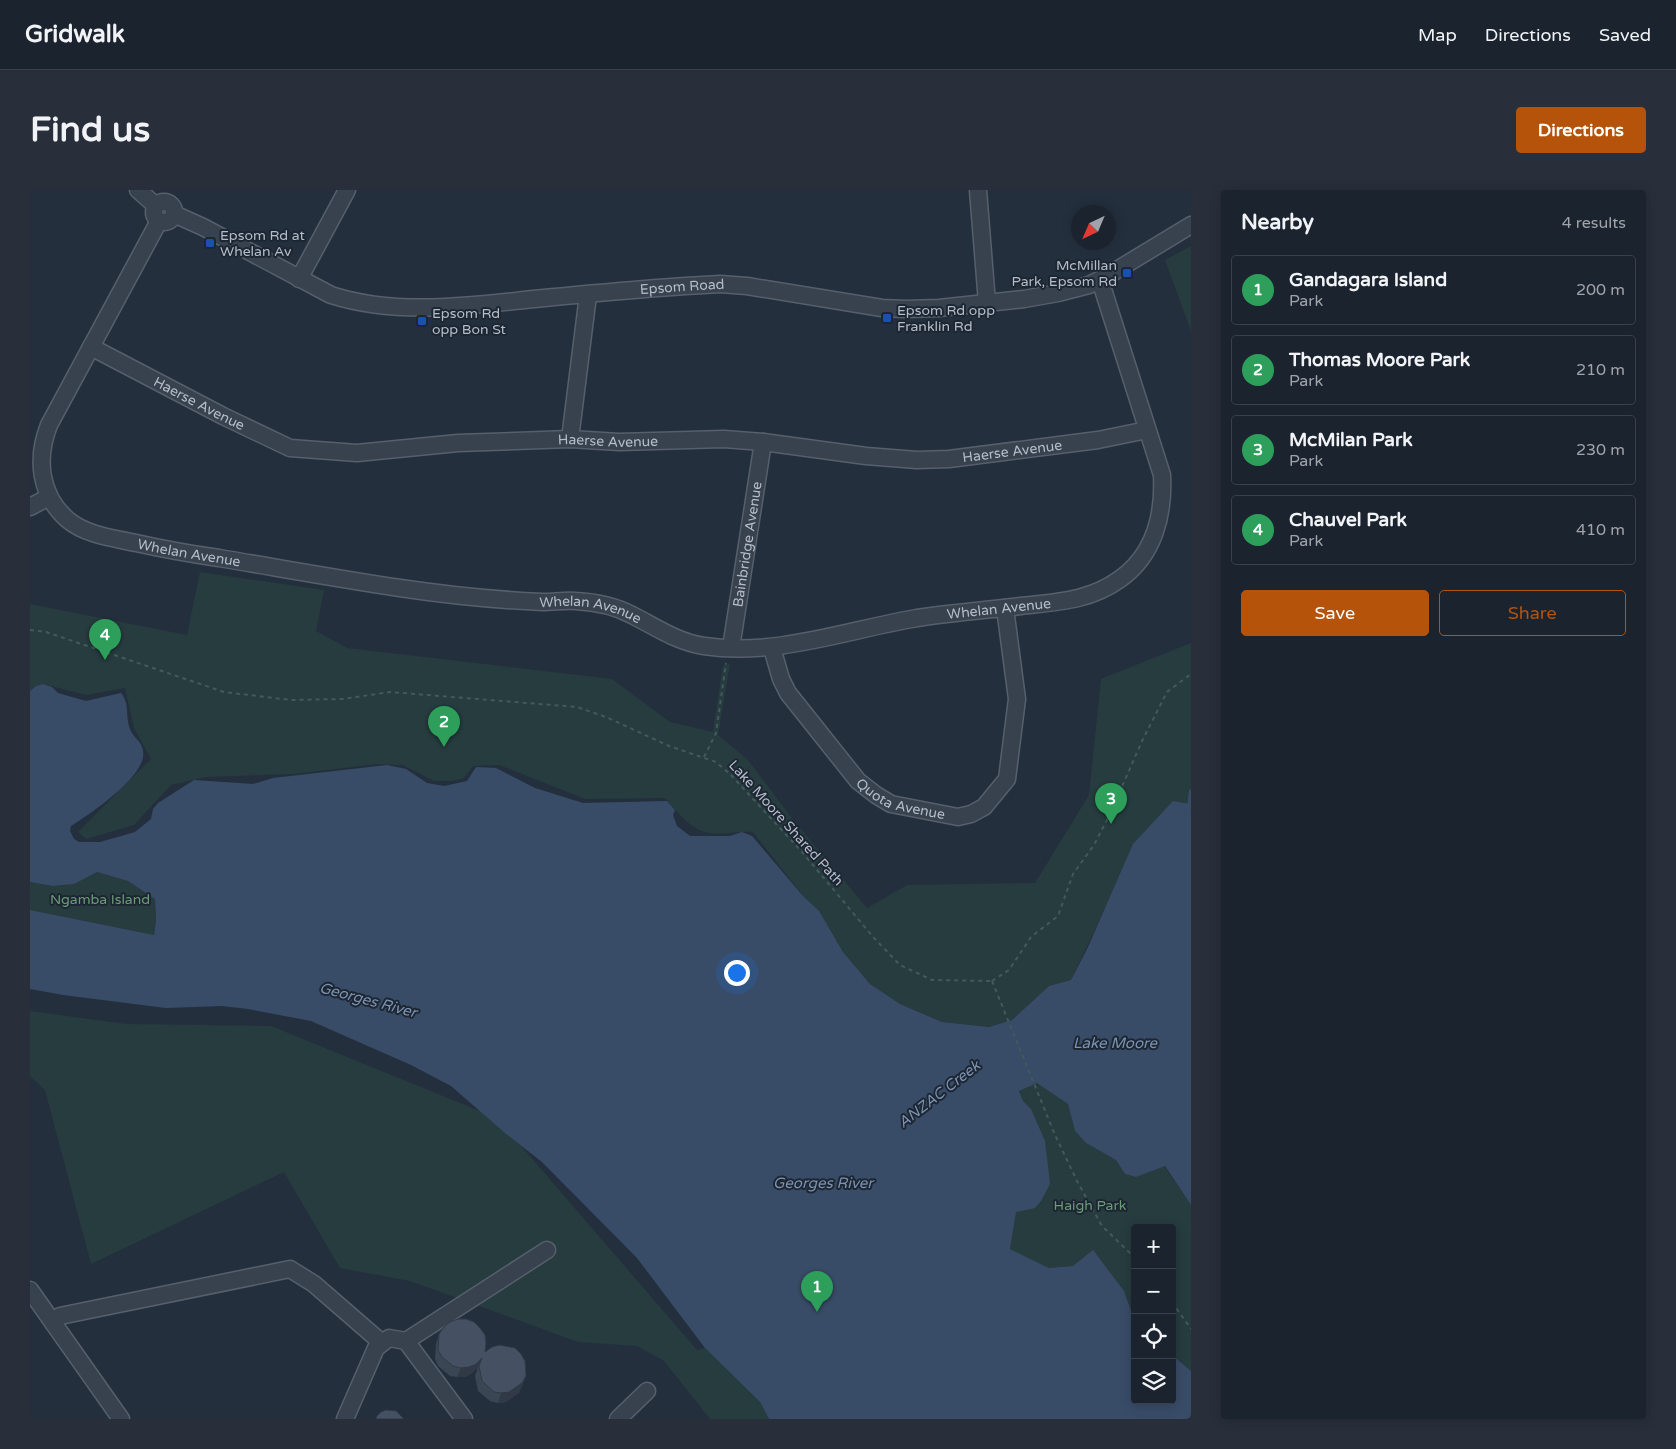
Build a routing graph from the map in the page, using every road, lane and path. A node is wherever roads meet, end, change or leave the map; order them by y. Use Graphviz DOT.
graph roads {
  1 [pos="138,190"];
  2 [pos="347,190"];
  3 [pos="978,190"];
  4 [pos="163,213"];
  5 [pos="1191,225"];
  6 [pos="299,279"];
  7 [pos="1100,280"];
  8 [pos="588,295"];
  9 [pos="987,303"];
  10 [pos="91,347"];
  11 [pos="1147,430"];
  12 [pos="570,439"];
  13 [pos="763,442"];
  14 [pos="49,497"];
  15 [pos="30,506"];
  16 [pos="1005,608"];
  17 [pos="30,630"];
  18 [pos="772,648"];
  19 [pos="729,655"];
  20 [pos="1191,674"];
  21 [pos="704,757"];
  22 [pos="992,982"];
  23 [pos="547,1250"];
  24 [pos="1131,1254"];
  25 [pos="30,1290"];
  26 [pos="1176,1308"];
  27 [pos="54,1324"];
  28 [pos="1191,1329"];
  29 [pos="406,1341"];
  30 [pos="382,1343"];
  31 [pos="647,1391"];
  32 [pos="121,1419"];
  33 [pos="345,1419"];
  34 [pos="464,1419"];
  35 [pos="618,1419"];
  1 -- 4 [label="street, Epsom Road"];
  2 -- 6 [label="street"];
  3 -- 9 [label="street"];
  4 -- 6 [label="street, Epsom Road"];
  4 -- 10 [label="street, Whelan Avenue"];
  5 -- 7 [label="street, Epsom Road"];
  6 -- 8 [label="street, Epsom Road"];
  7 -- 9 [label="street, Epsom Road"];
  7 -- 11 [label="street, Whelan Avenue"];
  8 -- 9 [label="street, Epsom Road"];
  8 -- 12 [label="street"];
  10 -- 12 [label="street, Haerse Avenue"];
  10 -- 14 [label="street, Whelan Avenue"];
  11 -- 13 [label="street, Haerse Avenue"];
  11 -- 16 [label="street, Whelan Avenue"];
  12 -- 13 [label="street, Haerse Avenue"];
  13 -- 19 [label="street, Bainbridge Avenue"];
  14 -- 15 [label="street"];
  14 -- 19 [label="street, Whelan Avenue"];
  16 -- 18 [label="street, Whelan Avenue"];
  16 -- 18 [label="street, Quota Avenue"];
  17 -- 21 [label="path, Lake Moore Shared Path"];
  18 -- 19 [label="street, Whelan Avenue"];
  19 -- 21 [label="path"];
  20 -- 22 [label="path"];
  21 -- 22 [label="path, Lake Moore Shared Path"];
  22 -- 24 [label="path"];
  23 -- 29 [label="street"];
  25 -- 27 [label="street"];
  26 -- 28 [label="path"];
  27 -- 30 [label="street"];
  27 -- 32 [label="street"];
  29 -- 30 [label="street"];
  29 -- 34 [label="street"];
  30 -- 33 [label="street"];
  31 -- 35 [label="street"];
}
